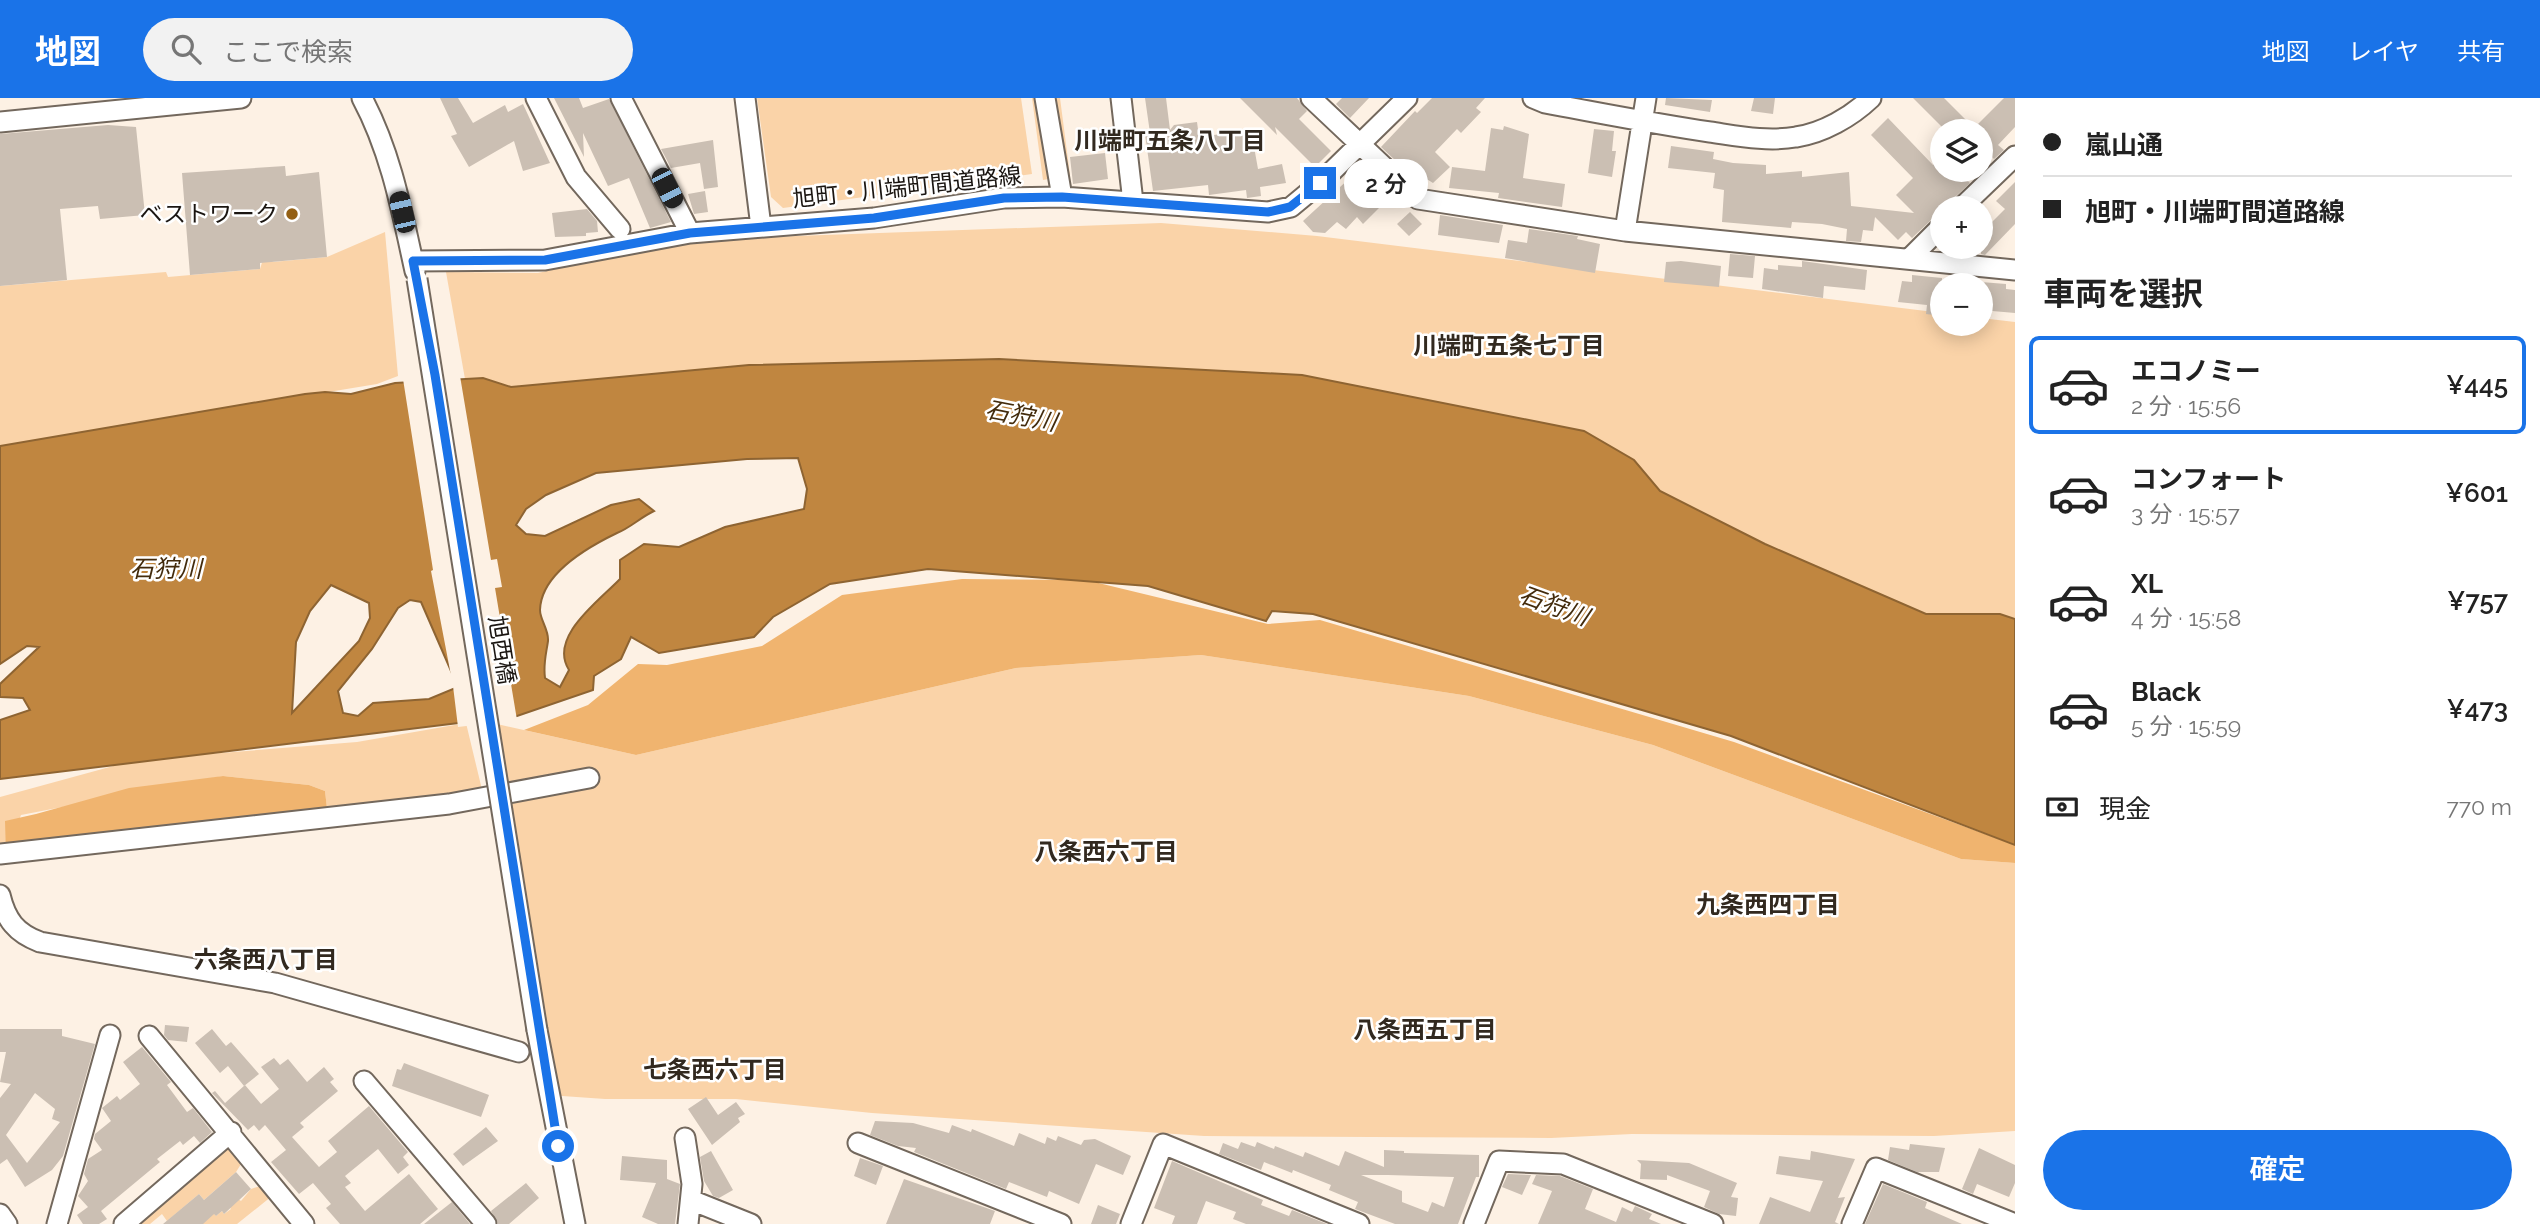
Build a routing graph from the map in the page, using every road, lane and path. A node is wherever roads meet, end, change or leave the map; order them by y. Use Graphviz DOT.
graph roads {
  1 [pos="241,98"];
  2 [pos="362,98"];
  3 [pos="536,98"];
  4 [pos="621,98"];
  5 [pos="745,98"];
  6 [pos="1045,98"];
  7 [pos="1121,98"];
  8 [pos="1311,98"];
  9 [pos="1406,98"];
  10 [pos="1533,98"];
  11 [pos="1646,98"];
  12 [pos="1871,98"];
  13 [pos="0,122"];
  14 [pos="1641,122"];
  15 [pos="1358,145"];
  16 [pos="2015,156"];
  17 [pos="1973,196"];
  18 [pos="1062,197"];
  19 [pos="1133,202"];
  20 [pos="761,227"];
  21 [pos="620,229"];
  22 [pos="1625,231"];
  23 [pos="690,233"];
  24 [pos="1930,238"];
  25 [pos="1910,258"];
  26 [pos="415,270"];
  27 [pos="2015,270"];
  28 [pos="589,778"];
  29 [pos="0,854"];
  30 [pos="0,895"];
  31 [pos="110,1035"];
  32 [pos="149,1036"];
  33 [pos="519,1052"];
  34 [pos="364,1081"];
  35 [pos="231,1132"];
  36 [pos="685,1138"];
  37 [pos="858,1143"];
  38 [pos="691,1200"];
  39 [pos="0,1214"];
  40 [pos="7,1224"];
  41 [pos="57,1224"];
  42 [pos="124,1224"];
  43 [pos="304,1224"];
  44 [pos="486,1224"];
  45 [pos="575,1224"];
  46 [pos="688,1224"];
  47 [pos="751,1224"];
  48 [pos="1061,1224"];
  49 [pos="1131,1224"];
  50 [pos="1359,1224"];
  51 [pos="1474,1224"];
  52 [pos="1713,1224"];
  53 [pos="1852,1224"];
  54 [pos="2015,1224"];
  1 -- 13 [label="street"];
  2 -- 26 [label="street, 旭西橋"];
  3 -- 21 [label="street"];
  4 -- 23 [label="street"];
  5 -- 20 [label="street"];
  6 -- 18 [label="street"];
  7 -- 19 [label="street"];
  8 -- 15 [label="street"];
  9 -- 15 [label="street, 旭町・川端町間道路線"];
  10 -- 14 [label="street"];
  11 -- 14 [label="street"];
  12 -- 14 [label="street"];
  14 -- 22 [label="street"];
  15 -- 19 [label="street, 旭町・川端町間道路線"];
  15 -- 22 [label="street"];
  16 -- 17 [label="street"];
  18 -- 19 [label="street, 旭町・川端町間道路線"];
  18 -- 20 [label="street, 旭町・川端町間道路線"];
  20 -- 23 [label="street, 旭町・川端町間道路線"];
  22 -- 25 [label="street"];
  23 -- 26 [label="street, 旭町・川端町間道路線"];
  24 -- 25 [label="street"];
  25 -- 27 [label="street"];
  26 -- 45 [label="street, 旭西橋, bridge"];
  28 -- 29 [label="street"];
  30 -- 33 [label="street"];
  31 -- 41 [label="street"];
  32 -- 35 [label="street"];
  34 -- 44 [label="street"];
  35 -- 42 [label="street"];
  35 -- 43 [label="street"];
  36 -- 38 [label="street"];
  37 -- 48 [label="street"];
  38 -- 46 [label="street"];
  38 -- 47 [label="street"];
  39 -- 40 [label="street"];
  49 -- 50 [label="street"];
  51 -- 52 [label="street"];
  53 -- 54 [label="street"];
}
